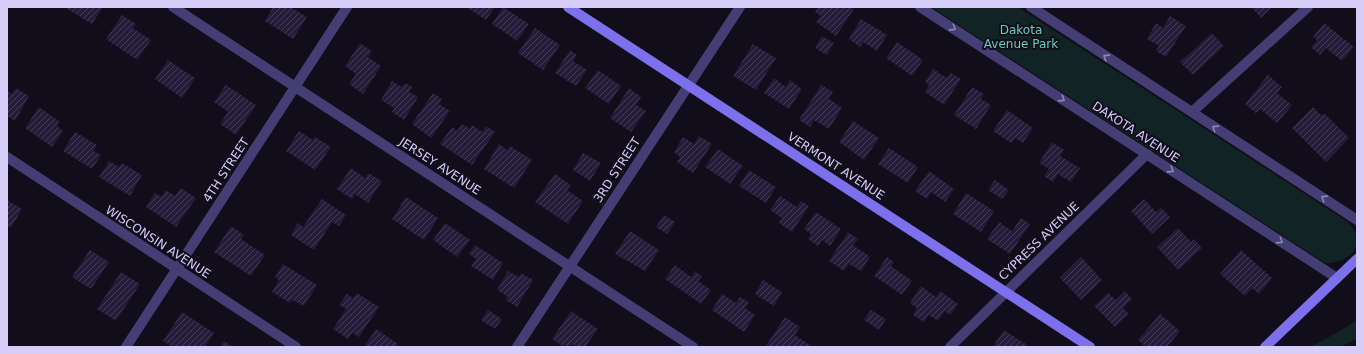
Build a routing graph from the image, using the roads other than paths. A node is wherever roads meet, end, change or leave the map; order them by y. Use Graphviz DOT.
graph roads {
  1 [pos="173,7"];
  2 [pos="347,7"];
  3 [pos="568,7"];
  4 [pos="740,7"];
  5 [pos="920,7"];
  6 [pos="1031,7"];
  7 [pos="1308,7"];
  8 [pos="689,85"];
  9 [pos="295,87"];
  10 [pos="1192,112"];
  11 [pos="1147,154"];
  12 [pos="7,157"];
  13 [pos="1357,220"];
  14 [pos="1357,259"];
  15 [pos="570,266"];
  16 [pos="177,269"];
  17 [pos="1337,278"];
  18 [pos="1006,292"];
  19 [pos="126,347"];
  20 [pos="296,347"];
  21 [pos="517,347"];
  22 [pos="693,347"];
  23 [pos="950,347"];
  24 [pos="1090,347"];
  25 [pos="1265,347"];
  1 -- 9 [label="street, JERSEY AVENUE"];
  2 -- 9 [label="street, 4TH STREET"];
  3 -- 8 [label="street, VERMONT AVENUE"];
  4 -- 8 [label="street, 3RD STREET"];
  5 -- 11 [label="street, DAKOTA AVENUE, one-way"];
  10 -- 6 [label="street, one-way"];
  7 -- 10 [label="street"];
  8 -- 15 [label="street, 3RD STREET"];
  8 -- 18 [label="street, VERMONT AVENUE"];
  9 -- 15 [label="street, JERSEY AVENUE"];
  9 -- 16 [label="street, 4TH STREET"];
  13 -- 10 [label="street, one-way"];
  11 -- 17 [label="street, DAKOTA AVENUE, one-way"];
  11 -- 18 [label="street, CYPRESS AVENUE"];
  12 -- 16 [label="street, WISCONSIN AVENUE"];
  14 -- 17 [label="street"];
  15 -- 21 [label="street, 3RD STREET"];
  15 -- 22 [label="street, JERSEY AVENUE"];
  16 -- 19 [label="street, 4TH STREET"];
  16 -- 20 [label="street, WISCONSIN AVENUE"];
  17 -- 25 [label="street"];
  18 -- 23 [label="street, CYPRESS AVENUE"];
  18 -- 24 [label="street, VERMONT AVENUE"];
}
